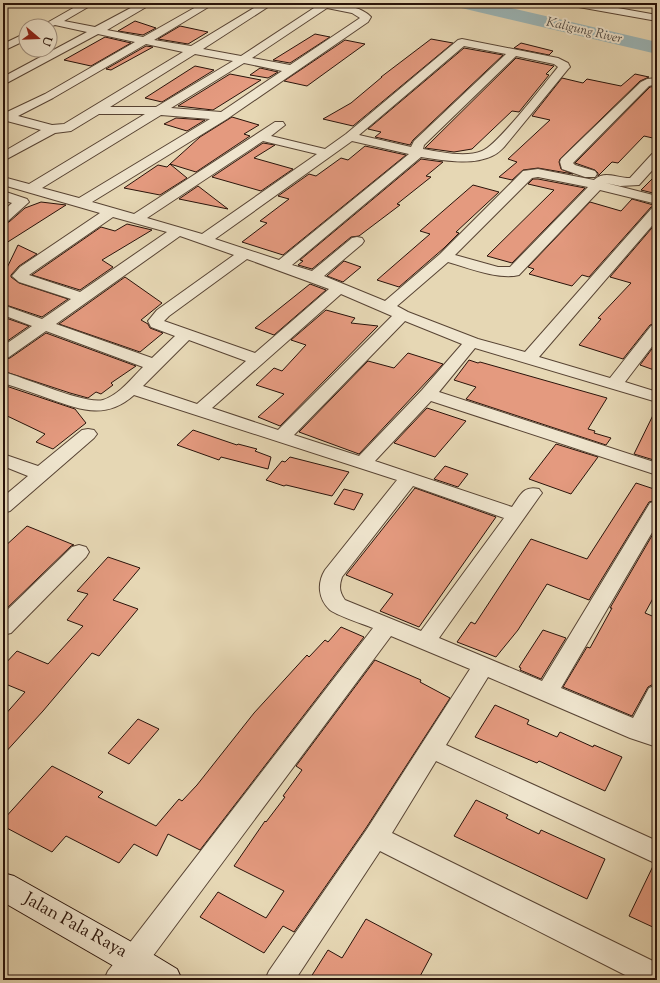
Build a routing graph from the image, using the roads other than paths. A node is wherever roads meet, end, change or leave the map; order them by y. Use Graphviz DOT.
graph roads {
  1 [pos="90,3"];
  2 [pos="148,3"];
  3 [pos="210,3"];
  4 [pos="269,3"];
  5 [pos="573,3"];
  6 [pos="321,4"];
  7 [pos="656,16"];
  8 [pos="58,19"];
  9 [pos="58,25"];
  10 [pos="97,31"];
  11 [pos="474,32"];
  12 [pos="18,40"];
  13 [pos="144,41"];
  14 [pos="462,42"];
  15 [pos="3,48"];
  16 [pos="192,50"];
  17 [pos="514,52"];
  18 [pos="242,60"];
  19 [pos="292,69"];
  20 [pos="657,81"];
  21 [pos="3,82"];
  22 [pos="96,110"];
  23 [pos="161,111"];
  24 [pos="5,116"];
  25 [pos="223,116"];
  26 [pos="279,124"];
  27 [pos="52,129"];
  28 [pos="260,137"];
  29 [pos="350,137"];
  30 [pos="328,153"];
  31 [pos="418,153"];
  32 [pos="3,157"];
  33 [pos="657,157"];
  34 [pos="3,181"];
  35 [pos="600,181"];
  36 [pos="32,189"];
  37 [pos="3,195"];
  38 [pos="657,200"];
  39 [pos="81,203"];
  40 [pos="657,211"];
  41 [pos="111,212"];
  42 [pos="3,218"];
  43 [pos="136,219"];
  44 [pos="178,231"];
  45 [pos="204,240"];
  46 [pos="357,241"];
  47 [pos="244,254"];
  48 [pos="445,257"];
  49 [pos="281,266"];
  50 [pos="314,277"];
  51 [pos="340,287"];
  52 [pos="82,298"];
  53 [pos="387,307"];
  54 [pos="3,310"];
  55 [pos="402,315"];
  56 [pos="44,324"];
  57 [pos="657,329"];
  58 [pos="186,334"];
  59 [pos="472,342"];
  60 [pos="3,354"];
  61 [pos="529,358"];
  62 [pos="258,359"];
  63 [pos="154,365"];
  64 [pos="3,377"];
  65 [pos="615,383"];
  66 [pos="131,388"];
  67 [pos="428,394"];
  68 [pos="657,397"];
  69 [pos="200,410"];
  70 [pos="88,434"];
  71 [pos="282,436"];
  72 [pos="3,460"];
  73 [pos="363,463"];
  74 [pos="657,469"];
  75 [pos="41,474"];
  76 [pos="409,478"];
  77 [pos="532,493"];
  78 [pos="3,507"];
  79 [pos="657,507"];
  80 [pos="516,515"];
  81 [pos="79,552"];
  82 [pos="387,626"];
  83 [pos="3,627"];
  84 [pos="425,642"];
  85 [pos="484,666"];
  86 [pos="547,692"];
  87 [pos="657,694"];
  88 [pos="648,735"];
  89 [pos="432,749"];
  90 [pos="376,837"];
  91 [pos="657,853"];
  92 [pos="4,888"];
  93 [pos="126,970"];
  94 [pos="657,977"];
  95 [pos="166,980"];
  96 [pos="278,980"];
  1 -- 8 [label="street"];
  2 -- 10 [label="street"];
  3 -- 13 [label="street"];
  4 -- 16 [label="street"];
  5 -- 7 [label="street"];
  6 -- 18 [label="street"];
  6 -- 19 [label="street"];
  9 -- 10 [label="street"];
  10 -- 13 [label="street"];
  10 -- 21 [label="street"];
  11 -- 14 [label="street"];
  12 -- 15 [label="street"];
  13 -- 16 [label="street"];
  13 -- 24 [label="street"];
  14 -- 17 [label="street"];
  14 -- 29 [label="street"];
  16 -- 18 [label="street"];
  16 -- 22 [label="street"];
  17 -- 31 [label="street"];
  17 -- 31 [label="street"];
  18 -- 19 [label="street"];
  18 -- 23 [label="street"];
  19 -- 25 [label="street"];
  20 -- 35 [label="street"];
  22 -- 23 [label="street"];
  22 -- 27 [label="street"];
  23 -- 25 [label="street"];
  23 -- 36 [label="street"];
  24 -- 27 [label="street"];
  25 -- 39 [label="street"];
  26 -- 28 [label="street"];
  27 -- 32 [label="street"];
  28 -- 30 [label="street"];
  28 -- 43 [label="street"];
  29 -- 30 [label="street"];
  29 -- 31 [label="street"];
  30 -- 45 [label="street"];
  31 -- 49 [label="street"];
  33 -- 35 [label="street"];
  34 -- 36 [label="street"];
  35 -- 38 [label="street"];
  35 -- 48 [label="street"];
  35 -- 48 [label="street"];
  36 -- 39 [label="street"];
  37 -- 42 [label="street"];
  39 -- 41 [label="street"];
  40 -- 61 [label="street"];
  41 -- 43 [label="street"];
  41 -- 52 [label="street"];
  43 -- 44 [label="street"];
  44 -- 45 [label="street"];
  44 -- 52 [label="street"];
  45 -- 47 [label="street"];
  46 -- 50 [label="street"];
  47 -- 49 [label="street"];
  47 -- 58 [label="street"];
  48 -- 53 [label="street"];
  49 -- 50 [label="street"];
  50 -- 51 [label="street"];
  51 -- 53 [label="street"];
  51 -- 62 [label="street"];
  52 -- 56 [label="street"];
  53 -- 55 [label="street"];
  54 -- 56 [label="street"];
  55 -- 59 [label="street"];
  55 -- 71 [label="street"];
  56 -- 60 [label="street"];
  56 -- 63 [label="street"];
  57 -- 65 [label="street"];
  58 -- 62 [label="street"];
  58 -- 63 [label="street"];
  59 -- 61 [label="street"];
  59 -- 67 [label="street"];
  61 -- 65 [label="street"];
  62 -- 69 [label="street"];
  63 -- 66 [label="street"];
  64 -- 66 [label="street"];
  65 -- 68 [label="street"];
  66 -- 69 [label="street"];
  67 -- 73 [label="street"];
  67 -- 74 [label="street"];
  69 -- 71 [label="street"];
  70 -- 75 [label="street"];
  71 -- 73 [label="street"];
  72 -- 75 [label="street"];
  73 -- 76 [label="street"];
  75 -- 78 [label="street"];
  76 -- 80 [label="street"];
  76 -- 82 [label="street"];
  77 -- 80 [label="street"];
  79 -- 86 [label="street"];
  80 -- 84 [label="street"];
  81 -- 83 [label="street"];
  82 -- 84 [label="street"];
  82 -- 93 [label="street"];
  84 -- 85 [label="street"];
  85 -- 86 [label="street"];
  85 -- 89 [label="street"];
  86 -- 88 [label="street"];
  87 -- 88 [label="street"];
  89 -- 90 [label="street"];
  89 -- 91 [label="street"];
  90 -- 94 [label="street"];
  90 -- 96 [label="street"];
  92 -- 93 [label="main road, Jalan Pala Raya"];
  93 -- 95 [label="main road, Jalan Pala Raya"];
}
